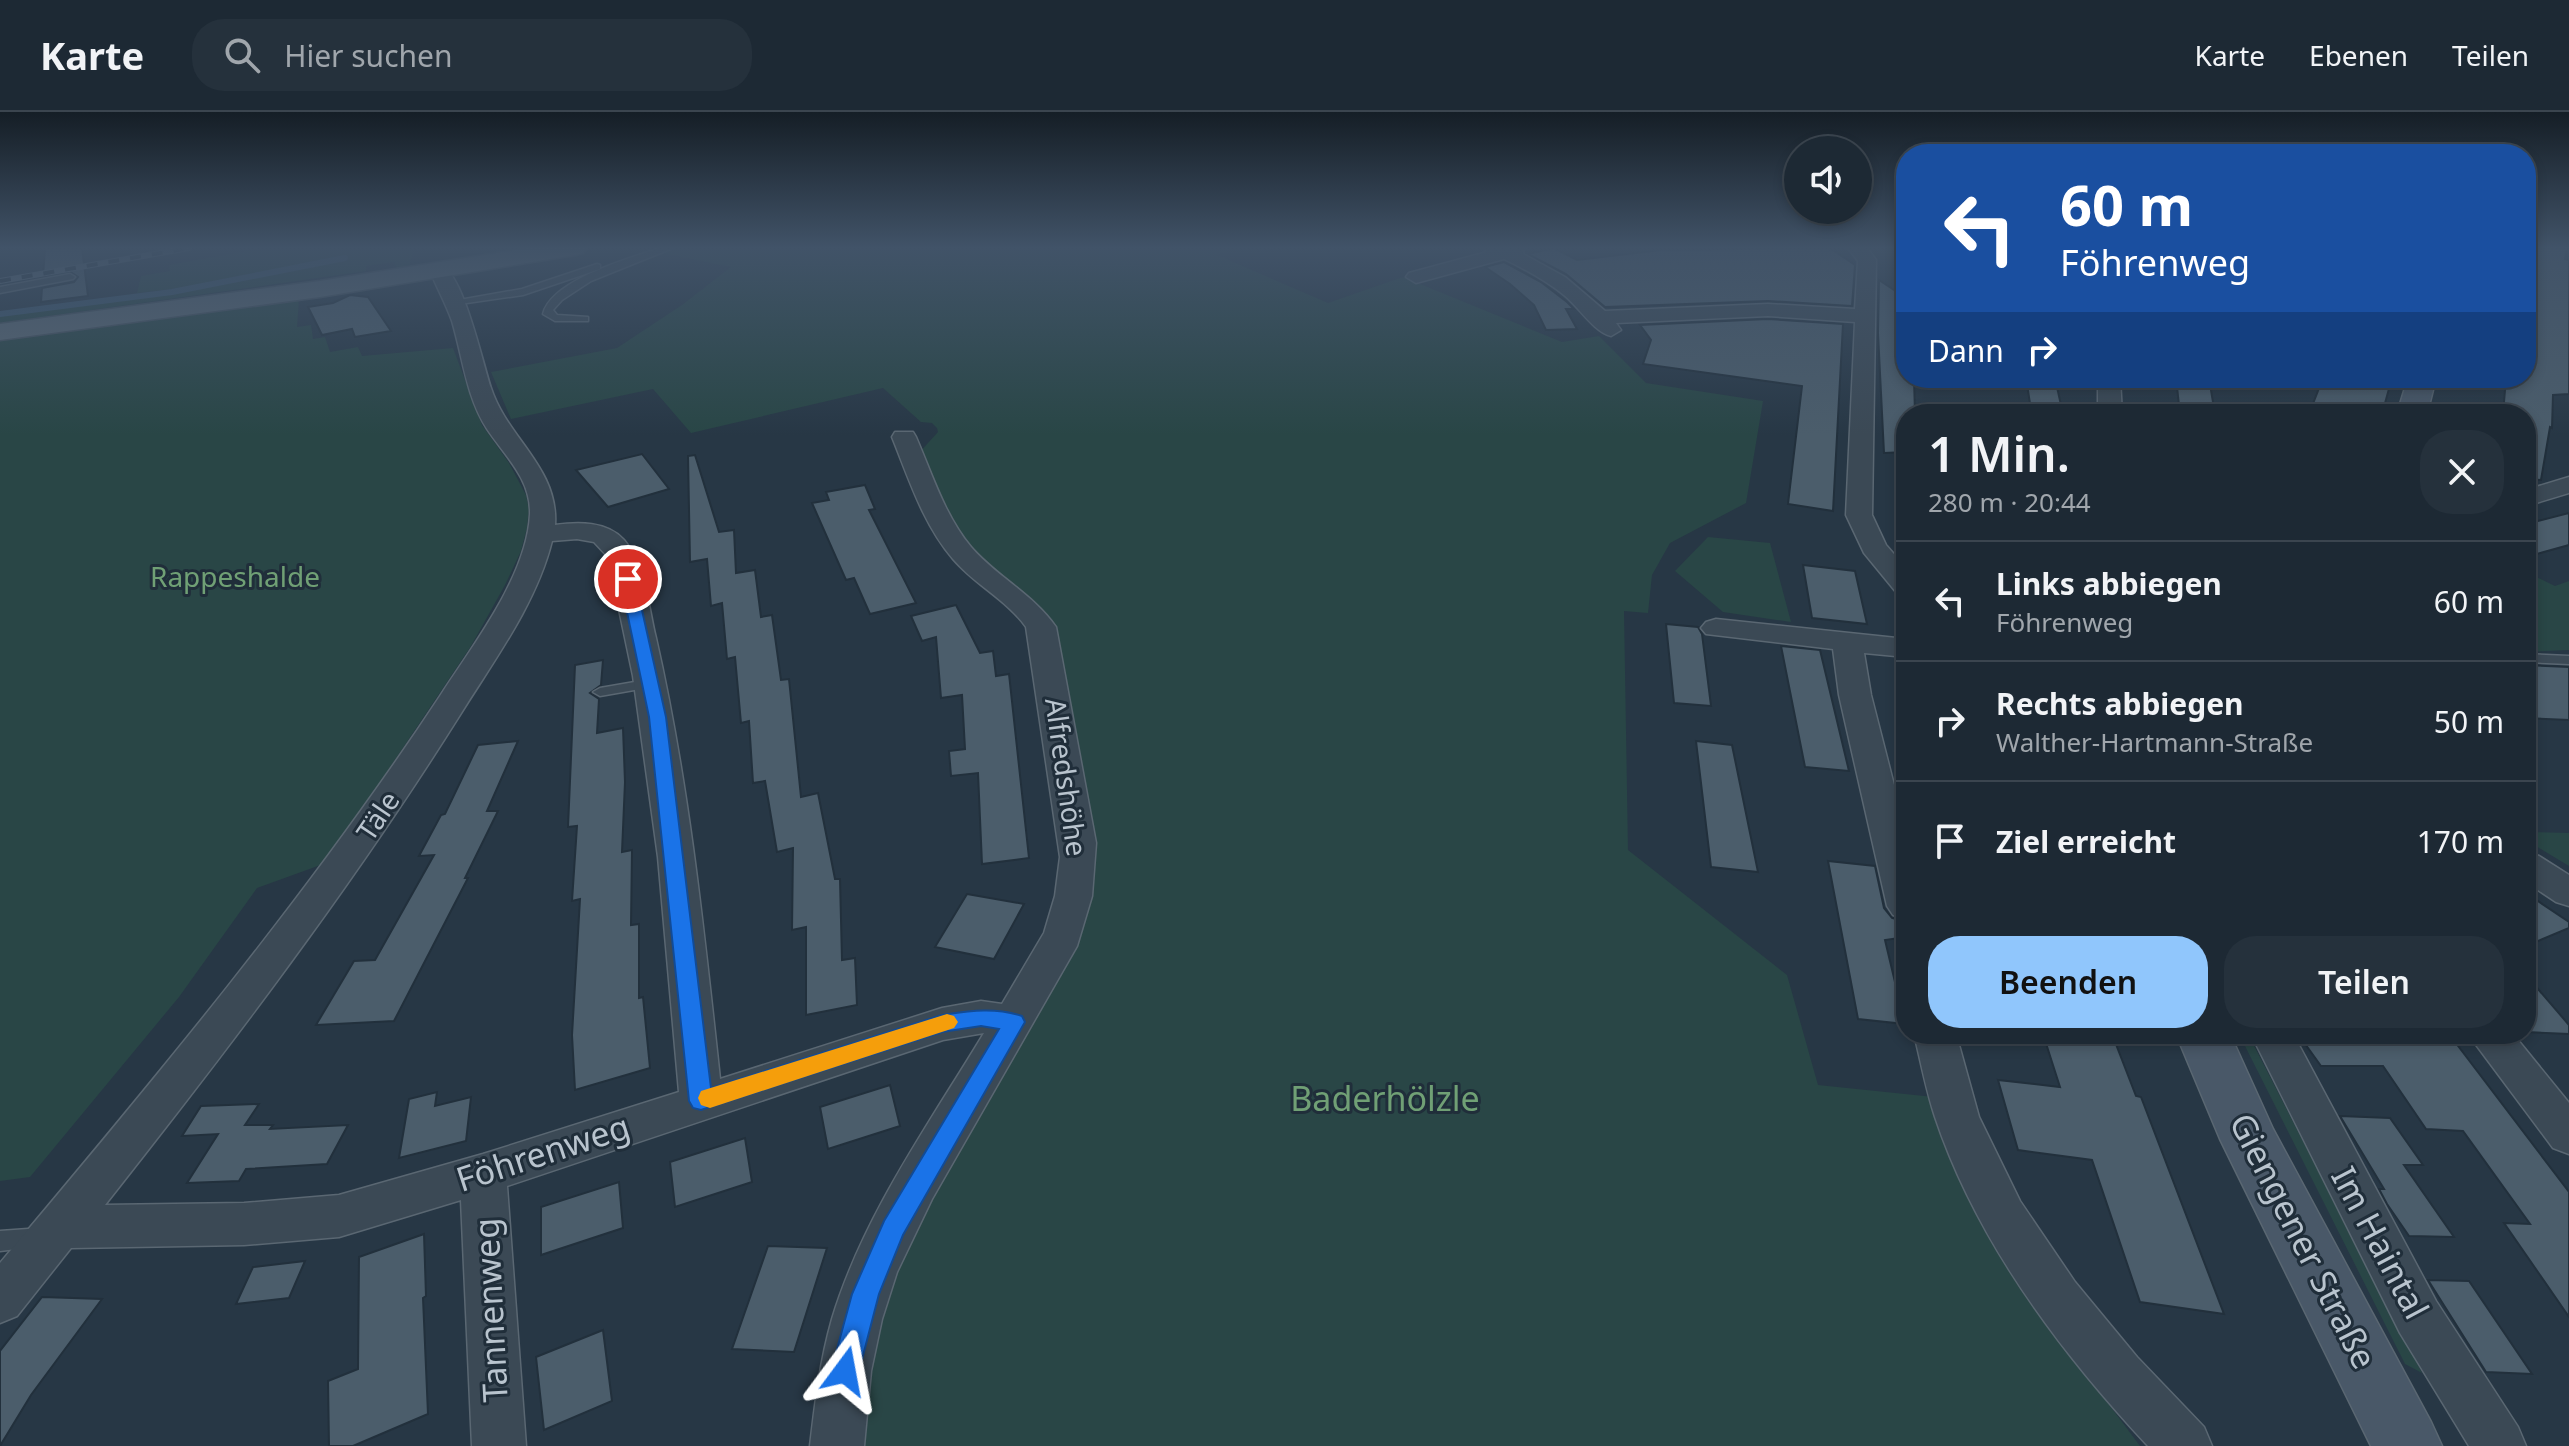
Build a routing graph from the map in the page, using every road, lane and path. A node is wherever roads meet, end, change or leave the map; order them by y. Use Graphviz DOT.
graph roads {
  1 [pos="211,310"];
  2 [pos="457,310"];
  3 [pos="548,310"];
  4 [pos="1592,310"];
  5 [pos="1741,310"];
  6 [pos="1749,310"];
  7 [pos="1864,310"];
  8 [pos="1864,316"];
  9 [pos="585,319"];
  10 [pos="0,332"];
  11 [pos="904,437"];
  12 [pos="2569,485"];
  13 [pos="2536,495"];
  14 [pos="540,535"];
  15 [pos="1896,574"];
  16 [pos="1716,628"];
  17 [pos="1847,642"];
  18 [pos="1896,647"];
  19 [pos="2536,658"];
  20 [pos="2569,660"];
  21 [pos="652,683"];
  22 [pos="600,692"];
  23 [pos="1896,865"];
  24 [pos="2536,872"];
  25 [pos="2569,893"];
  26 [pos="1014,1022"];
  27 [pos="1938,1044"];
  28 [pos="2207,1044"];
  29 [pos="2277,1044"];
  30 [pos="2497,1044"];
  31 [pos="701,1101"];
  32 [pos="2569,1135"];
  33 [pos="483,1174"];
  34 [pos="55,1232"];
  35 [pos="0,1241"];
  36 [pos="0,1300"];
  37 [pos="499,1446"];
  38 [pos="837,1446"];
  39 [pos="2185,1446"];
  40 [pos="2407,1446"];
  41 [pos="2499,1446"];
  1 -- 10 [label="main road"];
  2 -- 14 [label="street, Täle"];
  3 -- 9 [label="lane"];
  4 -- 5 [label="street"];
  6 -- 8 [label="street"];
  7 -- 8 [label="street"];
  8 -- 15 [label="street"];
  11 -- 26 [label="street, Alfredshöhe"];
  12 -- 13 [label="street"];
  14 -- 21 [label="street"];
  14 -- 34 [label="street, Täle"];
  16 -- 17 [label="street"];
  17 -- 18 [label="street"];
  17 -- 23 [label="street"];
  19 -- 20 [label="lane"];
  21 -- 22 [label="lane"];
  21 -- 31 [label="street"];
  24 -- 25 [label="street"];
  26 -- 31 [label="street, Föhrenweg"];
  26 -- 38 [label="street, Alfredshöhe"];
  27 -- 39 [label="street"];
  28 -- 40 [label="main road, Giengener Straße"];
  29 -- 41 [label="street, Im Haintal"];
  30 -- 32 [label="street"];
  31 -- 33 [label="street, Föhrenweg"];
  33 -- 34 [label="street, Föhrenweg"];
  33 -- 37 [label="street, Tannenweg"];
  34 -- 35 [label="lane"];
  34 -- 36 [label="street, Täle"];
}
